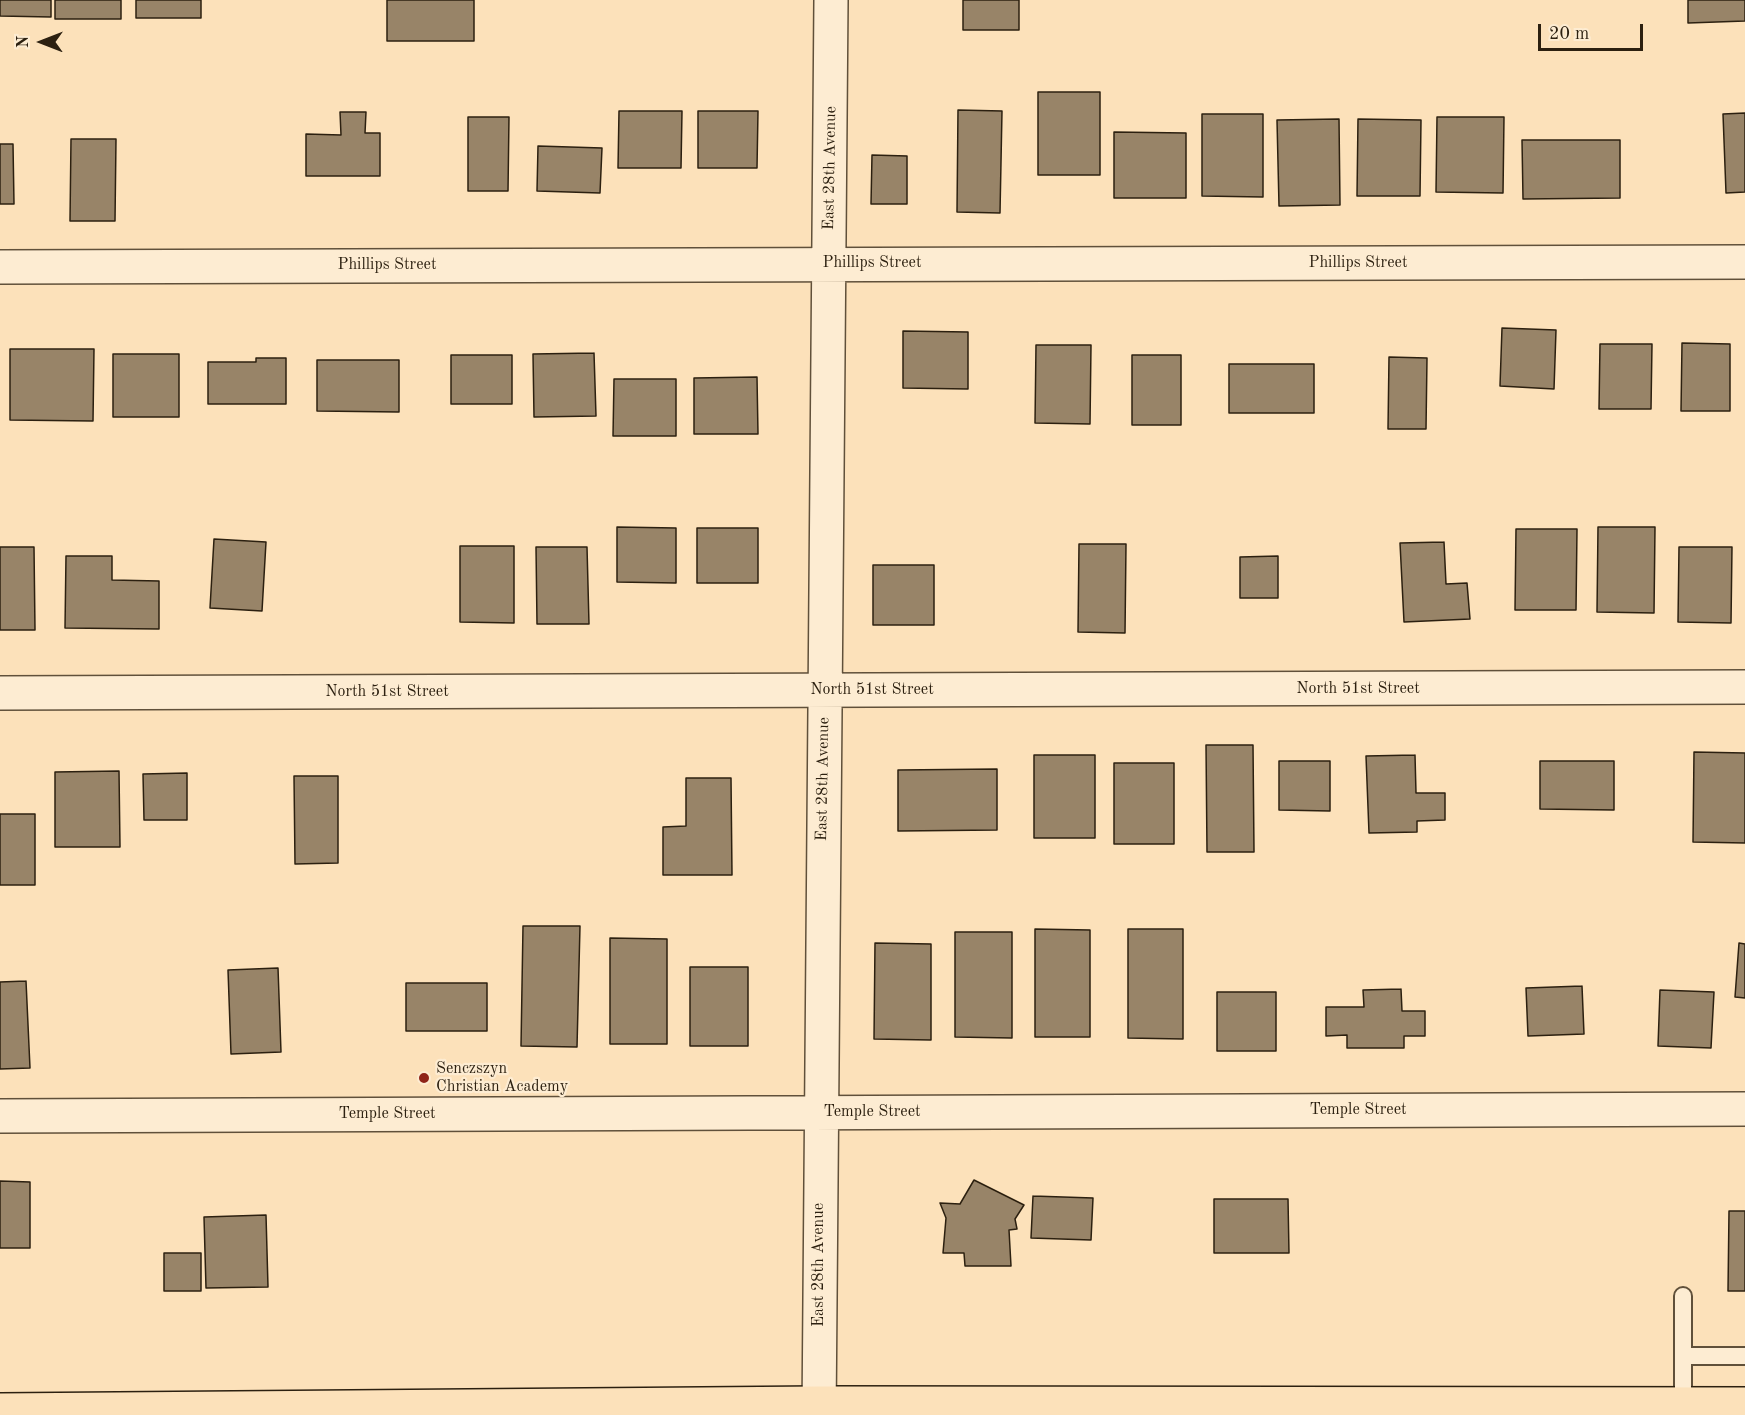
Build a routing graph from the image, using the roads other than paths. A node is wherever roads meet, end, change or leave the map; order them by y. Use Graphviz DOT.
graph roads {
  1 [pos="831,0"];
  2 [pos="1745,262"];
  3 [pos="829,263"];
  4 [pos="0,267"];
  5 [pos="1745,687"];
  6 [pos="824,690"];
  7 [pos="0,693"];
  8 [pos="1745,1109"];
  9 [pos="820,1112"];
  10 [pos="0,1116"];
  11 [pos="1683,1296"];
  12 [pos="1683,1356"];
  13 [pos="1745,1356"];
  14 [pos="1683,1404"];
  15 [pos="1745,1404"];
  16 [pos="819,1409"];
  17 [pos="0,1410"];
  1 -- 3 [label="street, East 28th Avenue"];
  2 -- 3 [label="street, Phillips Street"];
  3 -- 4 [label="street, Phillips Street"];
  3 -- 6 [label="street, East 28th Avenue"];
  5 -- 6 [label="street, North 51st Street"];
  6 -- 7 [label="street, North 51st Street"];
  6 -- 9 [label="street, East 28th Avenue"];
  8 -- 9 [label="street, Temple Street"];
  9 -- 10 [label="street, Temple Street"];
  9 -- 16 [label="street, East 28th Avenue"];
  11 -- 12 [label="lane"];
  12 -- 13 [label="lane"];
  12 -- 14 [label="lane"];
  14 -- 15 [label="main road"];
  14 -- 16 [label="main road"];
  16 -- 17 [label="main road"];
}
